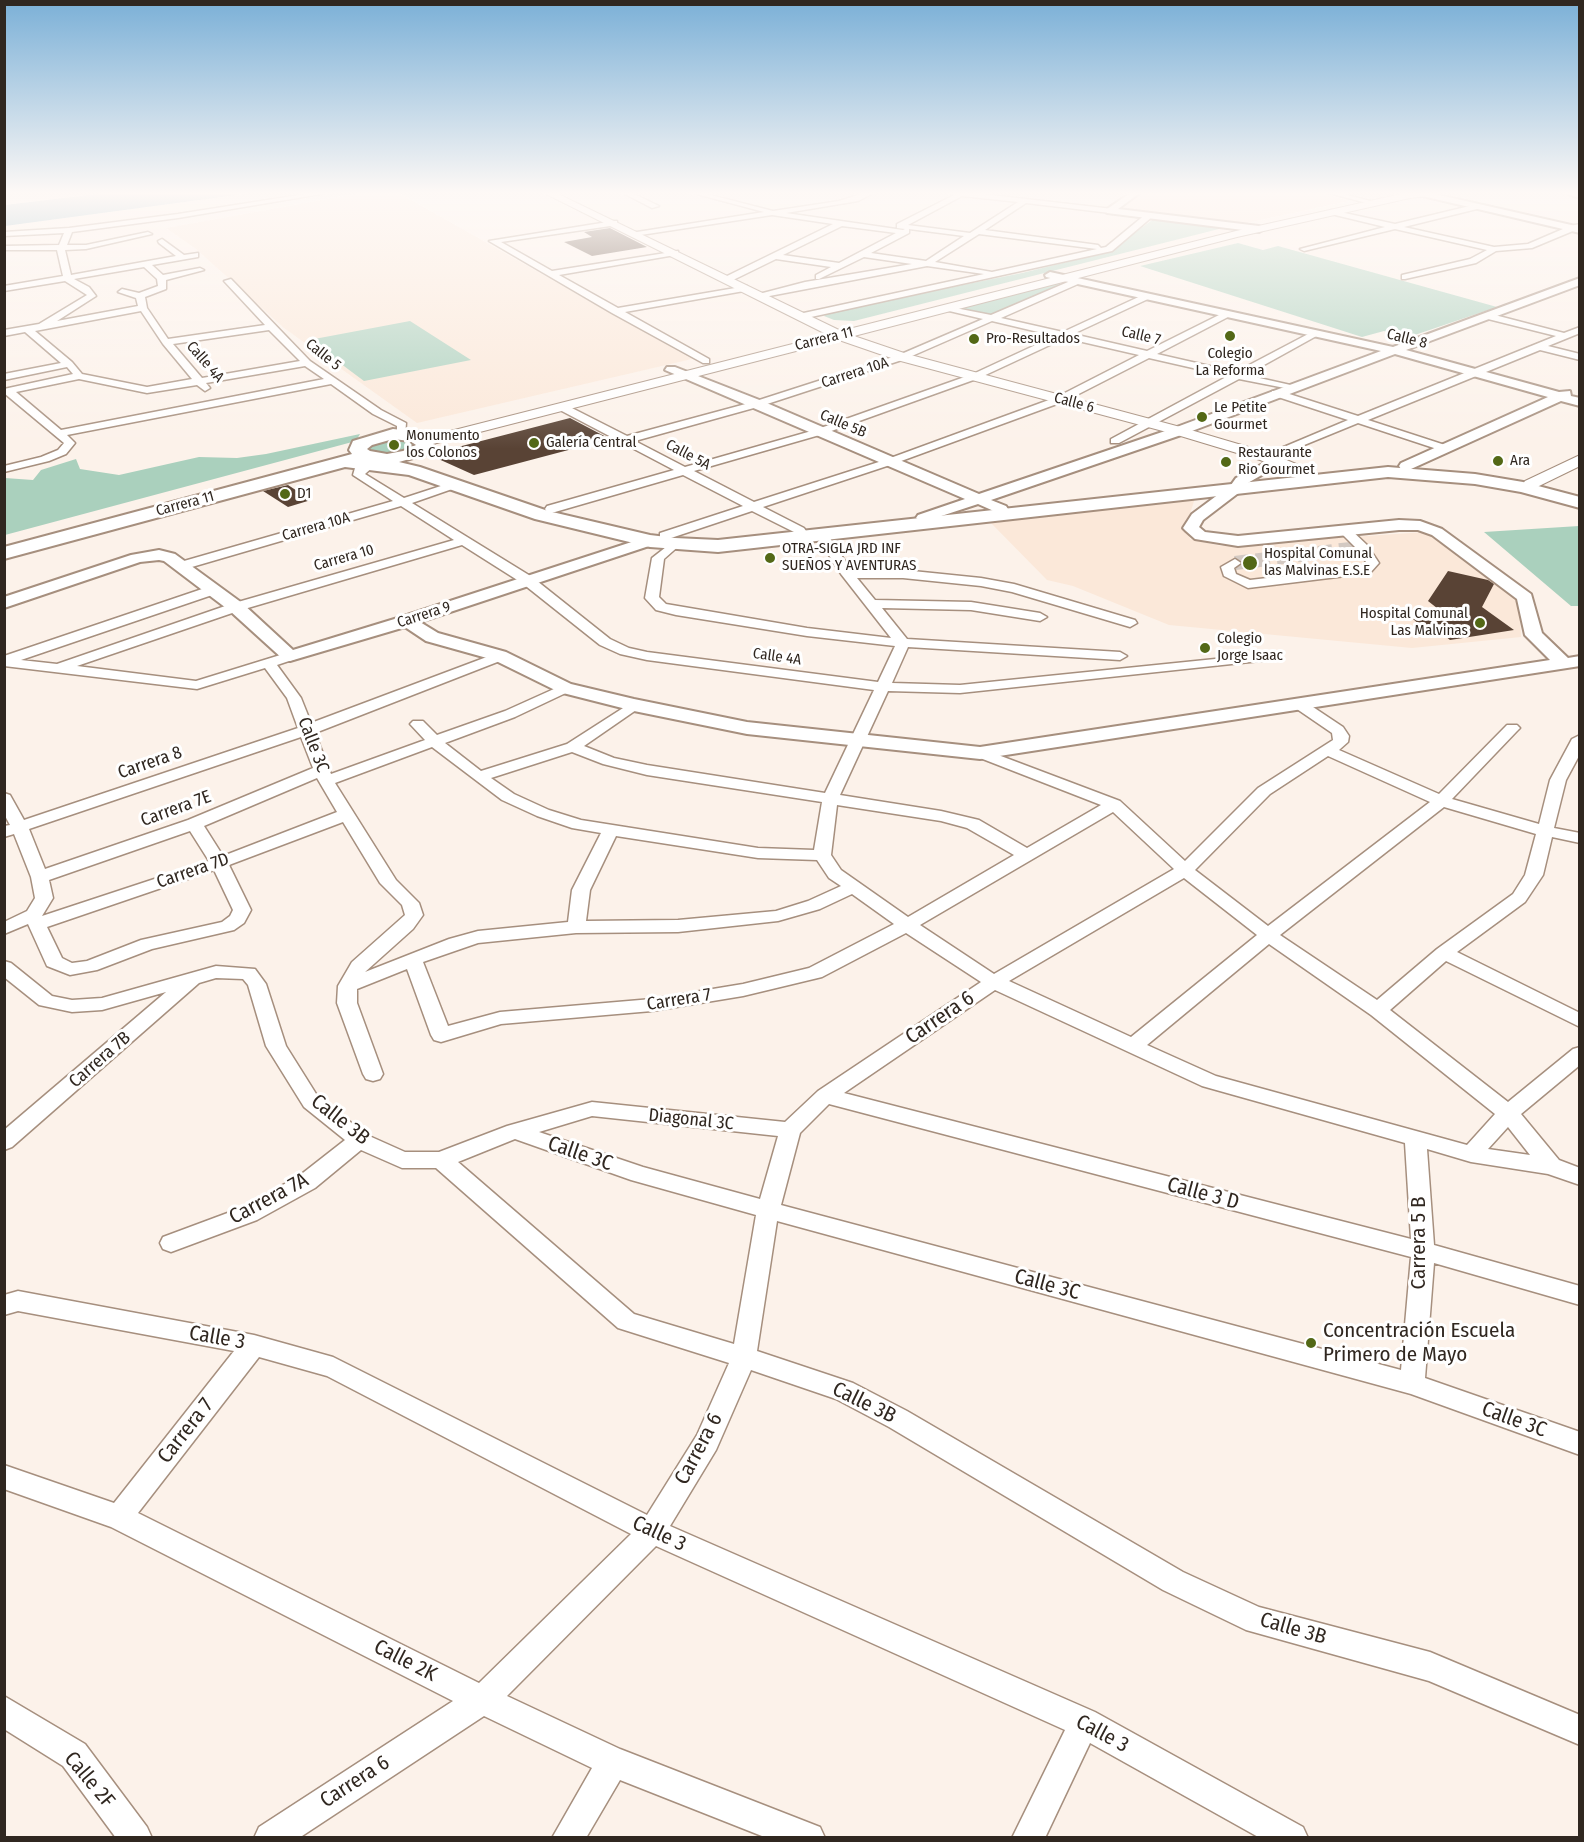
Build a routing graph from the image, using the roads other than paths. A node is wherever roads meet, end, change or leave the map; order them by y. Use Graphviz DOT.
graph roads {
  1 [pos="73,278"];
  2 [pos="161,278"];
  3 [pos="556,278"];
  4 [pos="818,278"];
  5 [pos="844,278"];
  6 [pos="981,278"];
  7 [pos="1038,278"];
  8 [pos="1061,278"];
  9 [pos="1077,278"];
  10 [pos="68,279"];
  11 [pos="728,279"];
  12 [pos="1069,280"];
  13 [pos="228,281"];
  14 [pos="1580,281"];
  15 [pos="805,285"];
  16 [pos="744,288"];
  17 [pos="4,289"];
  18 [pos="122,292"];
  19 [pos="140,296"];
  20 [pos="762,296"];
  21 [pos="1145,297"];
  22 [pos="104,304"];
  23 [pos="143,308"];
  24 [pos="948,308"];
  25 [pos="126,311"];
  26 [pos="615,311"];
  27 [pos="1225,315"];
  28 [pos="802,316"];
  29 [pos="1487,316"];
  30 [pos="990,318"];
  31 [pos="866,321"];
  32 [pos="270,327"];
  33 [pos="32,329"];
  34 [pos="1580,330"];
  35 [pos="4,333"];
  36 [pos="834,333"];
  37 [pos="1064,334"];
  38 [pos="1316,334"];
  39 [pos="1564,336"];
  40 [pos="166,342"];
  41 [pos="1540,347"];
  42 [pos="1396,351"];
  43 [pos="1150,354"];
  44 [pos="902,357"];
  45 [pos="1580,357"];
  46 [pos="706,362"];
  47 [pos="307,363"];
  48 [pos="69,364"];
  49 [pos="1475,372"];
  50 [pos="677,373"];
  51 [pos="1236,374"];
  52 [pos="80,376"];
  53 [pos="976,376"];
  54 [pos="4,377"];
  55 [pos="198,381"];
  56 [pos="330,381"];
  57 [pos="1291,388"];
  58 [pos="1580,388"];
  59 [pos="1276,393"];
  60 [pos="1560,397"];
  61 [pos="1061,399"];
  62 [pos="219,402"];
  63 [pos="1580,402"];
  64 [pos="757,404"];
  65 [pos="562,406"];
  66 [pos="383,416"];
  67 [pos="1358,421"];
  68 [pos="1149,424"];
  69 [pos="1179,431"];
  70 [pos="819,432"];
  71 [pos="60,433"];
  72 [pos="404,434"];
  73 [pos="375,437"];
  74 [pos="626,440"];
  75 [pos="1114,441"];
  76 [pos="423,446"];
  77 [pos="1444,448"];
  78 [pos="363,458"];
  79 [pos="1271,459"];
  80 [pos="1580,460"];
  81 [pos="889,462"];
  82 [pos="1406,466"];
  83 [pos="4,469"];
  84 [pos="686,471"];
  85 [pos="1308,474"];
  86 [pos="1531,484"];
  87 [pos="1239,485"];
  88 [pos="451,486"];
  89 [pos="1580,496"];
  90 [pos="977,500"];
  91 [pos="404,502"];
  92 [pos="1580,503"];
  93 [pos="751,506"];
  94 [pos="551,509"];
  95 [pos="1001,509"];
  96 [pos="923,518"];
  97 [pos="1344,530"];
  98 [pos="800,531"];
  99 [pos="822,535"];
  100 [pos="462,541"];
  101 [pos="663,541"];
  102 [pos="4,542"];
  103 [pos="4,553"];
  104 [pos="1235,563"];
  105 [pos="181,566"];
  106 [pos="847,574"];
  107 [pos="527,580"];
  108 [pos="213,590"];
  109 [pos="4,603"];
  110 [pos="871,604"];
  111 [pos="236,607"];
  112 [pos="1040,616"];
  113 [pos="407,621"];
  114 [pos="1130,623"];
  115 [pos="903,643"];
  116 [pos="290,656"];
  117 [pos="500,656"];
  118 [pos="1120,656"];
  119 [pos="1269,656"];
  120 [pos="4,661"];
  121 [pos="1564,663"];
  122 [pos="268,664"];
  123 [pos="59,668"];
  124 [pos="1580,673"];
  125 [pos="883,687"];
  126 [pos="565,688"];
  127 [pos="1299,704"];
  128 [pos="634,705"];
  129 [pos="418,724"];
  130 [pos="1512,728"];
  131 [pos="308,730"];
  132 [pos="1580,739"];
  133 [pos="858,741"];
  134 [pos="435,742"];
  135 [pos="572,747"];
  136 [pos="1329,751"];
  137 [pos="980,753"];
  138 [pos="325,776"];
  139 [pos="479,777"];
  140 [pos="4,798"];
  141 [pos="830,800"];
  142 [pos="1441,801"];
  143 [pos="1114,804"];
  144 [pos="348,814"];
  145 [pos="194,824"];
  146 [pos="12,830"];
  147 [pos="611,830"];
  148 [pos="1545,831"];
  149 [pos="1580,838"];
  150 [pos="1025,854"];
  151 [pos="822,855"];
  152 [pos="219,863"];
  153 [pos="1185,870"];
  154 [pos="40,877"];
  155 [pos="852,888"];
  156 [pos="35,920"];
  157 [pos="907,925"];
  158 [pos="576,927"];
  159 [pos="4,928"];
  160 [pos="1268,935"];
  161 [pos="1444,954"];
  162 [pos="413,960"];
  163 [pos="4,967"];
  164 [pos="195,978"];
  165 [pos="994,982"];
  166 [pos="347,986"];
  167 [pos="1378,1010"];
  168 [pos="1580,1021"];
  169 [pos="1133,1046"];
  170 [pos="1580,1054"];
  171 [pos="372,1074"];
  172 [pos="825,1096"];
  173 [pos="1508,1113"];
  174 [pos="790,1130"];
  175 [pos="514,1131"];
  176 [pos="1415,1138"];
  177 [pos="6,1139"];
  178 [pos="359,1140"];
  179 [pos="1471,1154"];
  180 [pos="441,1160"];
  181 [pos="1551,1166"];
  182 [pos="1580,1177"];
  183 [pos="768,1210"];
  184 [pos="171,1244"];
  185 [pos="1423,1251"];
  186 [pos="1580,1296"];
  187 [pos="4,1305"];
  188 [pos="254,1345"];
  189 [pos="744,1357"];
  190 [pos="1412,1384"];
  191 [pos="1580,1444"];
  192 [pos="4,1477"];
  193 [pos="119,1517"];
  194 [pos="652,1532"];
  195 [pos="482,1700"];
  196 [pos="4,1711"];
  197 [pos="1084,1723"];
  198 [pos="1580,1730"];
  199 [pos="613,1762"];
  200 [pos="136,1838"];
  201 [pos="270,1838"];
  202 [pos="568,1838"];
  203 [pos="810,1838"];
  204 [pos="1028,1838"];
  205 [pos="1292,1838"];
  1 -- 10 [label="street"];
  2 -- 19 [label="street"];
  3 -- 26 [label="street"];
  4 -- 15 [label="street"];
  5 -- 15 [label="street"];
  6 -- 28 [label="street"];
  7 -- 31 [label="main road, Carrera 11"];
  8 -- 12 [label="street, Calle 8"];
  9 -- 12 [label="main road, Carrera 11"];
  10 -- 17 [label="street"];
  10 -- 33 [label="street"];
  11 -- 16 [label="main road, Calle 6"];
  12 -- 21 [label="street, Calle 8"];
  12 -- 24 [label="main road, Carrera 11"];
  12 -- 30 [label="street, Carrera 10A"];
  13 -- 32 [label="street, Calle 5"];
  14 -- 29 [label="street"];
  15 -- 20 [label="street"];
  16 -- 20 [label="main road, Calle 6"];
  16 -- 26 [label="street"];
  18 -- 19 [label="street"];
  19 -- 23 [label="street, Calle 4A"];
  20 -- 28 [label="main road, Calle 6"];
  21 -- 27 [label="street, Calle 8"];
  21 -- 37 [label="street"];
  22 -- 25 [label="street"];
  23 -- 25 [label="street"];
  23 -- 40 [label="street, Calle 4A"];
  24 -- 30 [label="street, Calle 7"];
  24 -- 36 [label="main road, Carrera 11"];
  25 -- 33 [label="street"];
  26 -- 46 [label="street"];
  27 -- 38 [label="street, Calle 8"];
  27 -- 43 [label="street"];
  28 -- 31 [label="main road"];
  28 -- 36 [label="main road, Calle 6"];
  29 -- 39 [label="street"];
  29 -- 42 [label="street"];
  30 -- 37 [label="street, Calle 7"];
  30 -- 44 [label="street, Carrera 10A"];
  31 -- 36 [label="main road, Carrera 11"];
  32 -- 40 [label="street"];
  32 -- 47 [label="street, Calle 5"];
  33 -- 35 [label="street"];
  33 -- 48 [label="street"];
  34 -- 39 [label="street"];
  36 -- 44 [label="main road, Calle 6"];
  36 -- 46 [label="main road, Carrera 11"];
  36 -- 50 [label="main road, Carrera 11"];
  37 -- 43 [label="street, Calle 7"];
  37 -- 53 [label="street"];
  38 -- 42 [label="street, Calle 8"];
  38 -- 51 [label="street"];
  39 -- 41 [label="street"];
  40 -- 55 [label="street, Calle 4A"];
  41 -- 45 [label="street"];
  41 -- 49 [label="street"];
  42 -- 49 [label="street, Calle 8"];
  42 -- 57 [label="street"];
  43 -- 51 [label="street, Calle 7"];
  43 -- 61 [label="street"];
  44 -- 53 [label="main road, Calle 6"];
  44 -- 64 [label="street, Carrera 10A"];
  46 -- 50 [label="main road, Carrera 11"];
  47 -- 55 [label="street"];
  47 -- 56 [label="street, Calle 5"];
  48 -- 52 [label="street"];
  48 -- 54 [label="street"];
  49 -- 60 [label="street, Calle 8"];
  49 -- 67 [label="street"];
  50 -- 64 [label="street, Calle 5B"];
  50 -- 65 [label="main road, Carrera 11"];
  50 -- 72 [label="main road, Carrera 11"];
  51 -- 57 [label="street, Calle 7"];
  51 -- 68 [label="street"];
  52 -- 55 [label="street"];
  52 -- 71 [label="street"];
  53 -- 61 [label="main road, Calle 6"];
  53 -- 70 [label="street"];
  55 -- 62 [label="street, Calle 4A"];
  56 -- 62 [label="street"];
  56 -- 66 [label="street, Calle 5"];
  57 -- 59 [label="street"];
  58 -- 60 [label="street"];
  59 -- 67 [label="street"];
  59 -- 69 [label="street"];
  60 -- 63 [label="street, Calle 8"];
  60 -- 77 [label="street"];
  61 -- 68 [label="main road, Calle 6"];
  61 -- 81 [label="street"];
  62 -- 71 [label="street"];
  64 -- 70 [label="street, Calle 5B"];
  64 -- 74 [label="street, Carrera 10A"];
  65 -- 74 [label="street, Calle 5A"];
  65 -- 76 [label="main road, Carrera 11"];
  66 -- 72 [label="street, Calle 5"];
  66 -- 73 [label="street"];
  67 -- 77 [label="street"];
  67 -- 79 [label="street"];
  68 -- 69 [label="main road, Calle 6"];
  68 -- 75 [label="street"];
  69 -- 79 [label="main road, Calle 6"];
  69 -- 90 [label="street"];
  70 -- 81 [label="street, Calle 5B"];
  70 -- 84 [label="street"];
  71 -- 83 [label="street"];
  72 -- 73 [label="main road"];
  72 -- 76 [label="main road"];
  73 -- 78 [label="main road"];
  74 -- 84 [label="street, Calle 5A"];
  76 -- 78 [label="main road"];
  76 -- 94 [label="main road"];
  77 -- 82 [label="street"];
  78 -- 88 [label="main road"];
  78 -- 91 [label="street, Calle 4A"];
  78 -- 102 [label="main road, Carrera 11"];
  78 -- 103 [label="main road, Carrera 11"];
  79 -- 85 [label="main road, Calle 6"];
  79 -- 87 [label="street"];
  80 -- 86 [label="main road"];
  81 -- 90 [label="street, Calle 5B"];
  81 -- 93 [label="street"];
  82 -- 85 [label="main road"];
  82 -- 86 [label="main road"];
  84 -- 93 [label="street, Calle 5A"];
  84 -- 94 [label="street"];
  85 -- 87 [label="main road"];
  86 -- 89 [label="main road"];
  87 -- 92 [label="main road"];
  87 -- 95 [label="main road"];
  87 -- 97 [label="street"];
  87 -- 99 [label="main road"];
  88 -- 91 [label="street, Carrera 10A"];
  88 -- 101 [label="main road"];
  90 -- 95 [label="street, Calle 5B"];
  90 -- 96 [label="street"];
  91 -- 100 [label="street, Calle 4A"];
  91 -- 105 [label="street, Carrera 10A"];
  93 -- 98 [label="street, Calle 5A"];
  93 -- 101 [label="street"];
  94 -- 101 [label="main road"];
  95 -- 96 [label="main road"];
  96 -- 98 [label="main road"];
  97 -- 104 [label="street"];
  97 -- 121 [label="street"];
  98 -- 101 [label="main road"];
  99 -- 101 [label="main road"];
  99 -- 106 [label="street"];
  100 -- 107 [label="street, Calle 4A"];
  100 -- 111 [label="street, Carrera 10"];
  101 -- 107 [label="street, Carrera 9"];
  101 -- 115 [label="street"];
  105 -- 108 [label="street"];
  105 -- 109 [label="street"];
  106 -- 110 [label="street"];
  106 -- 114 [label="street"];
  107 -- 113 [label="street, Carrera 9"];
  107 -- 125 [label="street, Calle 4A"];
  108 -- 111 [label="street"];
  108 -- 120 [label="street"];
  110 -- 112 [label="street"];
  110 -- 115 [label="street"];
  111 -- 116 [label="street"];
  111 -- 123 [label="street, Carrera 10"];
  113 -- 116 [label="street, Carrera 9"];
  113 -- 117 [label="street"];
  115 -- 118 [label="street"];
  115 -- 125 [label="street"];
  116 -- 122 [label="street, Carrera 9"];
  117 -- 126 [label="street"];
  117 -- 131 [label="street, Carrera 8"];
  119 -- 125 [label="street, Calle 4A"];
  120 -- 123 [label="street"];
  121 -- 124 [label="street"];
  121 -- 127 [label="street"];
  122 -- 123 [label="street, Carrera 9"];
  122 -- 131 [label="street, Calle 3C"];
  125 -- 133 [label="street"];
  126 -- 128 [label="street"];
  126 -- 134 [label="street, Carrera 7E"];
  127 -- 136 [label="street"];
  127 -- 137 [label="street"];
  128 -- 133 [label="street"];
  128 -- 135 [label="street"];
  129 -- 134 [label="street"];
  130 -- 142 [label="street"];
  131 -- 138 [label="street, Calle 3C"];
  131 -- 146 [label="street, Carrera 8"];
  132 -- 148 [label="street"];
  133 -- 137 [label="street"];
  133 -- 141 [label="street"];
  134 -- 138 [label="street, Carrera 7E"];
  134 -- 139 [label="street"];
  135 -- 139 [label="street"];
  135 -- 141 [label="street"];
  136 -- 142 [label="street"];
  136 -- 153 [label="street, Carrera 6"];
  137 -- 143 [label="street"];
  138 -- 144 [label="street, Calle 3C"];
  138 -- 145 [label="street, Carrera 7E"];
  139 -- 147 [label="street"];
  140 -- 146 [label="street"];
  141 -- 150 [label="street"];
  141 -- 151 [label="street"];
  142 -- 148 [label="street"];
  142 -- 160 [label="street"];
  143 -- 150 [label="street, Carrera 7"];
  143 -- 153 [label="street"];
  144 -- 152 [label="street, Carrera 7D"];
  144 -- 166 [label="street, Calle 3C"];
  145 -- 152 [label="street"];
  145 -- 154 [label="street, Carrera 7E"];
  146 -- 154 [label="street"];
  147 -- 151 [label="street"];
  147 -- 158 [label="street"];
  148 -- 149 [label="street"];
  148 -- 161 [label="street"];
  150 -- 157 [label="street, Carrera 7"];
  151 -- 155 [label="street"];
  152 -- 156 [label="street, Carrera 7D"];
  152 -- 156 [label="street"];
  153 -- 160 [label="street"];
  153 -- 165 [label="street, Carrera 6"];
  154 -- 156 [label="street"];
  155 -- 157 [label="street"];
  155 -- 158 [label="street"];
  156 -- 159 [label="street, Carrera 7D"];
  157 -- 162 [label="street, Carrera 7"];
  157 -- 165 [label="street"];
  158 -- 162 [label="street"];
  160 -- 167 [label="street"];
  160 -- 169 [label="street"];
  161 -- 167 [label="street"];
  161 -- 168 [label="street"];
  162 -- 166 [label="street"];
  163 -- 164 [label="street"];
  164 -- 177 [label="street, Carrera 7B"];
  164 -- 178 [label="street, Calle 3B"];
  165 -- 169 [label="street"];
  165 -- 172 [label="street, Carrera 6"];
  166 -- 171 [label="street"];
  167 -- 173 [label="street"];
  169 -- 176 [label="street"];
  170 -- 173 [label="street"];
  172 -- 174 [label="street, Carrera 6"];
  172 -- 185 [label="street, Calle 3 D"];
  173 -- 179 [label="street"];
  173 -- 181 [label="street"];
  174 -- 175 [label="street, Diagonal 3C"];
  174 -- 183 [label="street, Carrera 6"];
  175 -- 180 [label="street"];
  175 -- 183 [label="street, Calle 3C"];
  176 -- 179 [label="street"];
  176 -- 185 [label="street, Carrera 5 B"];
  178 -- 180 [label="street, Calle 3B"];
  178 -- 184 [label="street, Carrera 7A"];
  179 -- 181 [label="street"];
  180 -- 189 [label="street, Calle 3B"];
  181 -- 182 [label="street"];
  183 -- 189 [label="street, Carrera 6"];
  183 -- 190 [label="street, Calle 3C"];
  185 -- 186 [label="street, Calle 3 D"];
  185 -- 190 [label="street, Carrera 5 B"];
  187 -- 188 [label="street, Calle 3"];
  188 -- 193 [label="street, Carrera 7"];
  188 -- 194 [label="street, Calle 3"];
  189 -- 194 [label="street, Carrera 6"];
  189 -- 198 [label="street, Calle 3B"];
  190 -- 191 [label="street, Calle 3C"];
  192 -- 193 [label="street, Calle 2K"];
  193 -- 195 [label="street, Calle 2K"];
  194 -- 195 [label="street, Carrera 6"];
  194 -- 197 [label="street, Calle 3"];
  195 -- 199 [label="street, Calle 2K"];
  195 -- 201 [label="street, Carrera 6"];
  196 -- 200 [label="street, Calle 2F"];
  197 -- 204 [label="street"];
  197 -- 205 [label="street, Calle 3"];
  199 -- 202 [label="street"];
  199 -- 203 [label="street, Calle 2K"];
}
